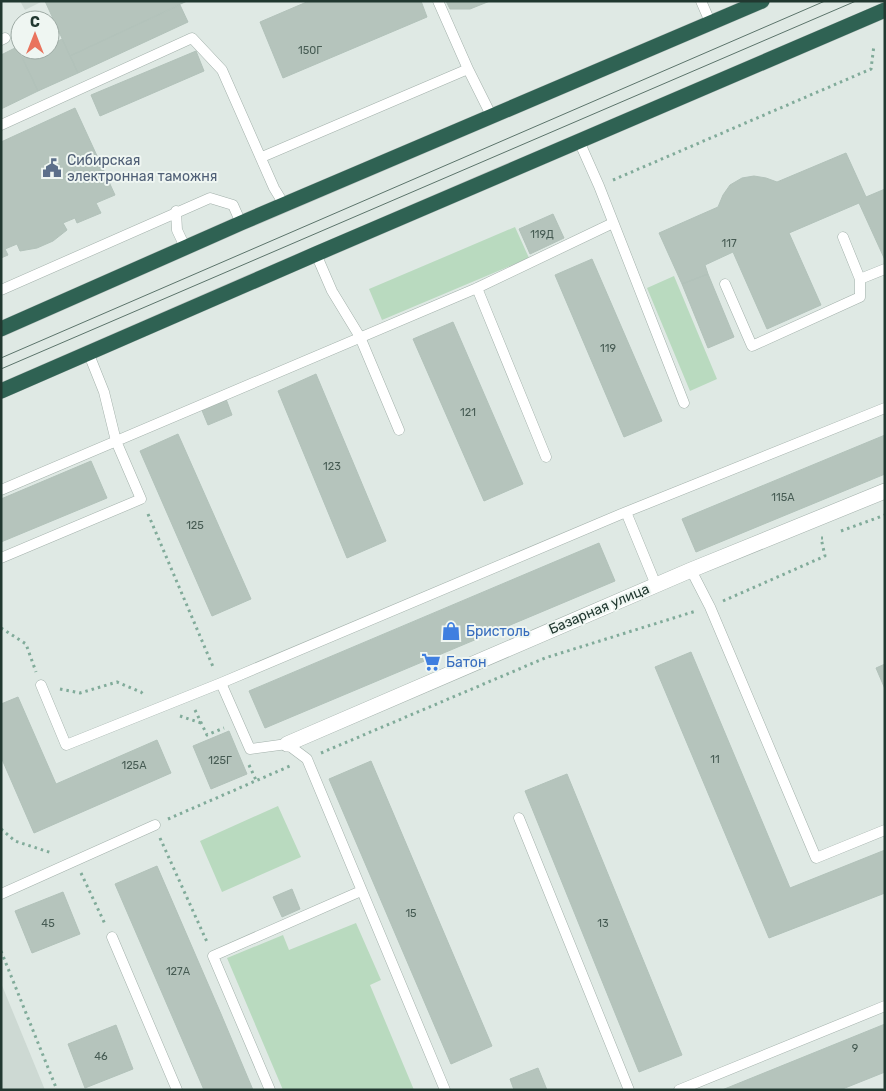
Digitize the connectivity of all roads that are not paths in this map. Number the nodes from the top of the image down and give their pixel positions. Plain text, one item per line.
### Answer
1 (438, 1) edge
2 (701, 1) edge
3 (762, 1) edge
4 (885, 10) edge
5 (711, 24) junction
6 (468, 69) junction
7 (492, 117) junction
8 (1, 125) edge
9 (579, 141) junction
10 (262, 157) junction
11 (285, 206) junction
12 (176, 212) junction
13 (241, 223) junction
14 (613, 223) junction
15 (843, 237) dead end
16 (185, 247) junction
17 (316, 254) junction
18 (885, 270) edge
19 (860, 279) junction
20 (725, 284) dead end
21 (477, 288) junction
22 (1, 290) edge
23 (1, 328) edge
24 (360, 337) junction
25 (88, 352) junction
26 (1, 391) edge
27 (684, 403) dead end
28 (885, 408) edge
29 (398, 430) dead end
30 (116, 441) junction
31 (546, 458) dead end
32 (1, 490) edge
33 (885, 491) edge
34 (626, 512) junction
35 (1, 558) edge
36 (691, 570) junction
37 (656, 585) junction
38 (221, 684) junction
39 (40, 685) road end
40 (287, 744) junction
41 (520, 818) dead end
42 (154, 825) road end
43 (885, 830) edge
44 (361, 891) junction
45 (1, 894) edge
46 (112, 937) road end
47 (885, 1006) edge
48 (177, 1090) edge
49 (270, 1090) edge
50 (445, 1090) edge
51 (629, 1090) edge
52 (679, 1090) edge

1 - 6 lane
2 - 5 lane
3 - 5 highway
4 - 9 highway
5 - 7 highway
6 - 7 lane
6 - 10 lane
7 - 11 highway
8 - 10 lane
9 - 14 lane
9 - 17 highway
10 - 11 lane
11 - 13 highway
12 - 13 lane
12 - 16 lane
12 - 22 lane
13 - 16 highway
14 - 21 lane
14 - 27 lane
15 - 19 lane
16 - 23 highway
17 - 24 lane
17 - 25 highway
18 - 19 lane
19 - 20 lane
21 - 24 lane
21 - 31 lane
24 - 29 lane
24 - 30 lane
25 - 26 highway
25 - 30 lane
28 - 34 lane
30 - 32 lane
30 - 35 lane
33 - 36 street, Базарная улица
34 - 37 lane
34 - 38 lane
36 - 37 street, Базарная улица
36 - 43 lane
37 - 40 street, Базарная улица
38 - 39 lane
38 - 40 lane
40 - 44 lane
41 - 51 lane
42 - 45 lane
44 - 49 lane
44 - 50 lane
46 - 48 lane
47 - 52 lane

